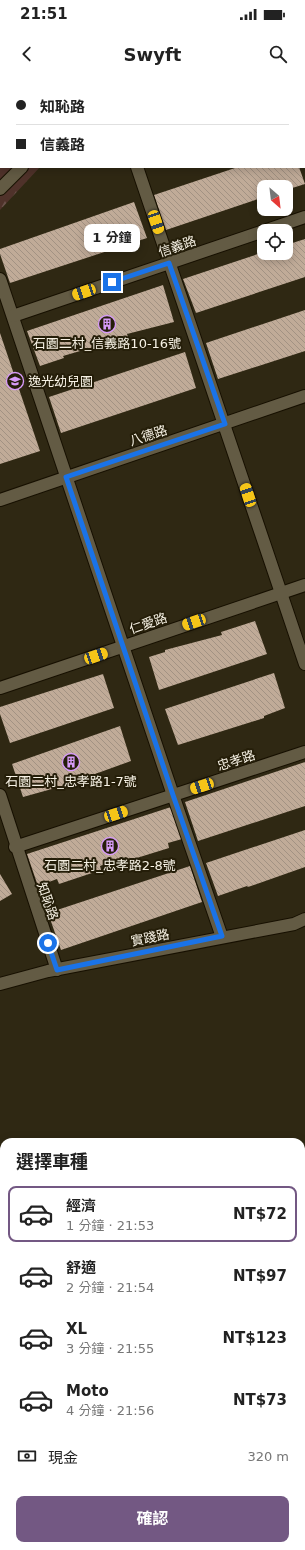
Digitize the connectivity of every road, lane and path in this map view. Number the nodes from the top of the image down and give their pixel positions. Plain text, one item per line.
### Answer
1 (21, 168) edge
2 (137, 168) edge
3 (0, 189) edge
4 (305, 217) edge
5 (169, 263) junction
6 (0, 279) edge
7 (13, 316) junction
8 (305, 396) edge
9 (225, 424) junction
10 (66, 477) junction
11 (0, 500) edge
12 (305, 585) edge
13 (280, 593) junction
14 (123, 646) junction
15 (305, 664) edge
16 (0, 688) edge
17 (305, 752) edge
18 (0, 795) edge
19 (173, 795) junction
20 (15, 847) junction
21 (305, 919) edge
22 (222, 936) junction
23 (57, 970) junction
24 (0, 984) edge

1 - 3 lane
2 - 5 lane
4 - 5 lane, 信義路
5 - 7 lane, 信義路
5 - 9 lane
6 - 7 lane
7 - 10 lane
8 - 9 lane, 八德路
9 - 10 lane, 八德路
9 - 13 lane
10 - 11 lane, 八德路
10 - 14 lane
12 - 13 lane, 仁愛路
13 - 14 lane, 仁愛路
13 - 15 lane
14 - 16 lane, 仁愛路
14 - 19 lane
17 - 19 lane, 忠孝路
18 - 20 lane, 知恥路
19 - 20 lane, 忠孝路
19 - 22 lane
20 - 23 lane, 知恥路
21 - 22 lane, 實踐路
22 - 23 lane, 實踐路
23 - 24 lane, 實踐路

